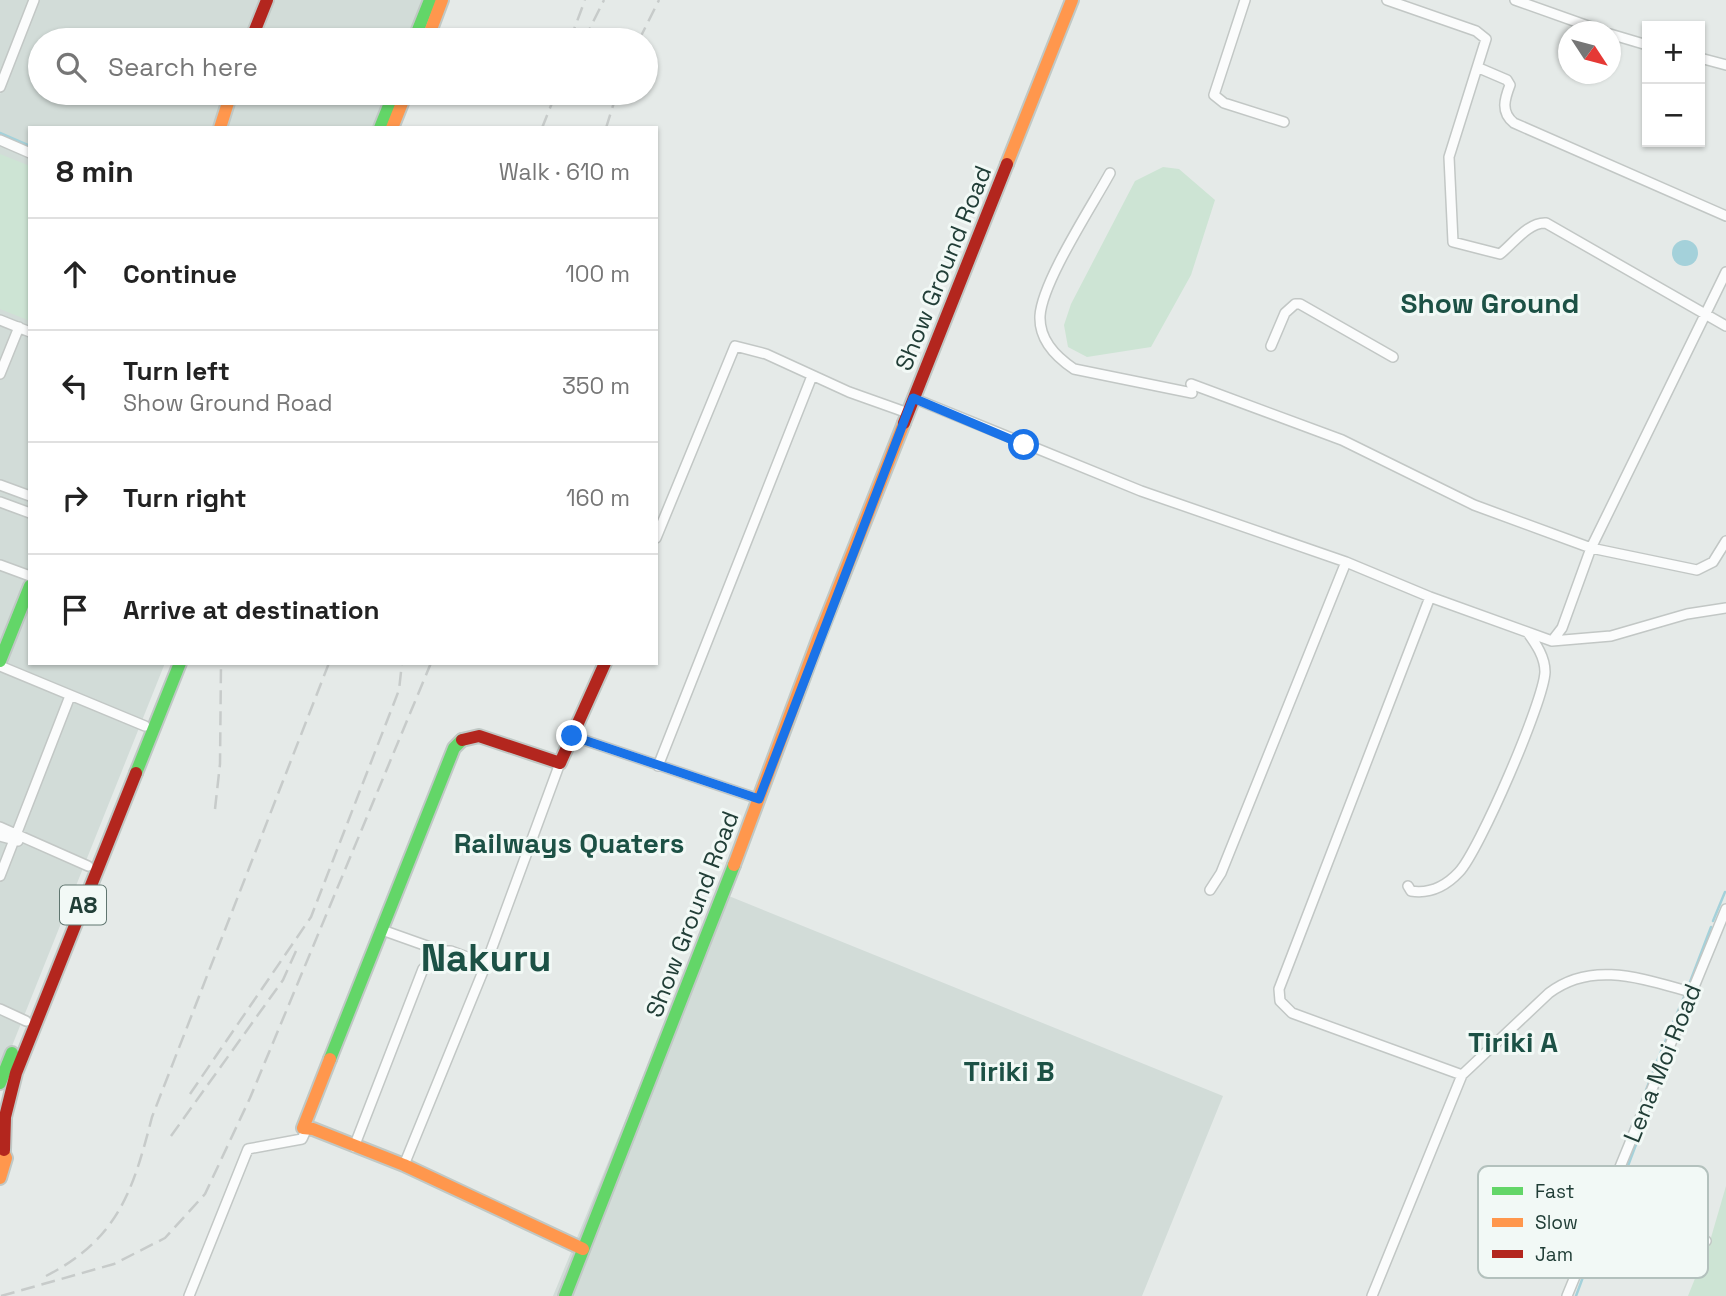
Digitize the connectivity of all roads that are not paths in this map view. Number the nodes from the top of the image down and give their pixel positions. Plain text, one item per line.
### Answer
1 (34, 0) edge
2 (267, 0) edge
3 (429, 0) edge
4 (442, 0) edge
5 (1072, 0) edge
6 (1245, 0) edge
7 (1387, 0) edge
8 (1516, 0) edge
9 (1574, 21) edge
10 (256, 28) edge
11 (418, 28) edge
12 (432, 28) edge
13 (1621, 37) edge
14 (1642, 43) edge
15 (1705, 59) edge
16 (1726, 65) edge
17 (1479, 68) junction
18 (0, 87) edge
19 (227, 105) edge
20 (389, 105) edge
21 (401, 105) edge
22 (1284, 122) dead end
23 (221, 126) edge
24 (381, 126) edge
25 (393, 126) edge
26 (0, 140) edge
27 (28, 151) edge
28 (1110, 173) dead end
29 (1726, 216) edge
30 (1726, 272) edge
31 (1706, 315) junction
32 (0, 320) edge
33 (1726, 326) edge
34 (19, 327) junction
35 (28, 331) edge
36 (1271, 346) dead end
37 (1393, 356) dead end
38 (0, 374) edge
39 (812, 376) junction
40 (913, 398) junction
41 (908, 413) junction
42 (0, 485) edge
43 (28, 495) edge
44 (0, 502) edge
45 (28, 512) edge
46 (658, 533) edge
47 (1726, 541) edge
48 (1591, 548) junction
49 (1346, 562) junction
50 (0, 565) edge
51 (28, 575) edge
52 (28, 590) edge
53 (1430, 597) junction
54 (1726, 608) edge
55 (1527, 632) junction
56 (4, 641) edge
57 (1552, 641) junction
58 (1, 659) edge
59 (168, 665) edge
60 (179, 665) edge
61 (604, 665) edge
62 (70, 696) junction
63 (145, 726) junction
64 (572, 736) junction
65 (560, 763) junction
66 (658, 766) junction
67 (759, 799) junction
68 (0, 827) edge
69 (0, 836) edge
70 (18, 839) junction
71 (88, 866) junction
72 (0, 876) edge
73 (1408, 886) dead end
74 (1210, 890) dead end
75 (1726, 909) edge
76 (382, 930) junction
77 (441, 951) junction
78 (486, 964) junction
79 (1691, 992) junction
80 (0, 1009) edge
81 (26, 1021) junction
82 (1462, 1075) junction
83 (0, 1083) edge
84 (307, 1128) junction
85 (2, 1147) edge
86 (354, 1147) junction
87 (404, 1165) junction
88 (1620, 1166) edge
89 (0, 1178) edge
90 (583, 1249) junction
91 (1574, 1278) edge
92 (189, 1296) edge
93 (565, 1296) edge
94 (1372, 1296) edge
95 (1567, 1296) edge

1 - 18 street
2 - 10 main road
3 - 11 main road
4 - 12 main road
5 - 40 main road, Show Ground Road
6 - 22 street
7 - 17 street
8 - 9 street
13 - 14 street
15 - 16 street
17 - 29 street
17 - 31 street
19 - 23 main road
20 - 24 main road
21 - 25 main road
26 - 27 street
28 - 48 street
30 - 31 street
31 - 33 street
31 - 48 street
32 - 34 street
34 - 35 street
34 - 38 street
36 - 37 street
39 - 41 street
39 - 46 street
39 - 66 street
40 - 41 main road, Show Ground Road
40 - 49 street
41 - 67 main road, Show Ground Road
42 - 43 street
44 - 45 street
47 - 48 street
48 - 57 street
49 - 53 street
49 - 74 street
50 - 51 street
52 - 56 main road
53 - 55 street
53 - 82 street
54 - 57 street
55 - 57 street
55 - 73 street
56 - 58 main road
58 - 62 street
59 - 63 main road, A8
60 - 85 main road, A8
61 - 64 main road
62 - 63 street
62 - 70 street
63 - 71 main road, A8
64 - 65 main road
64 - 66 street
65 - 76 main road
65 - 78 street
66 - 67 street
67 - 90 main road, Show Ground Road
68 - 70 street
69 - 70 street
70 - 71 street
70 - 72 street
71 - 81 main road, A8
75 - 79 street, Lena Moi Road
76 - 77 street
76 - 84 main road
77 - 78 street
77 - 86 street
78 - 87 street
79 - 82 street
79 - 88 street, Lena Moi Road
80 - 81 street
81 - 83 main road, A8
82 - 94 street
84 - 86 main road
84 - 92 street
85 - 89 main road, A8
86 - 87 main road
87 - 90 main road
90 - 93 main road, Show Ground Road
91 - 95 street, Lena Moi Road

